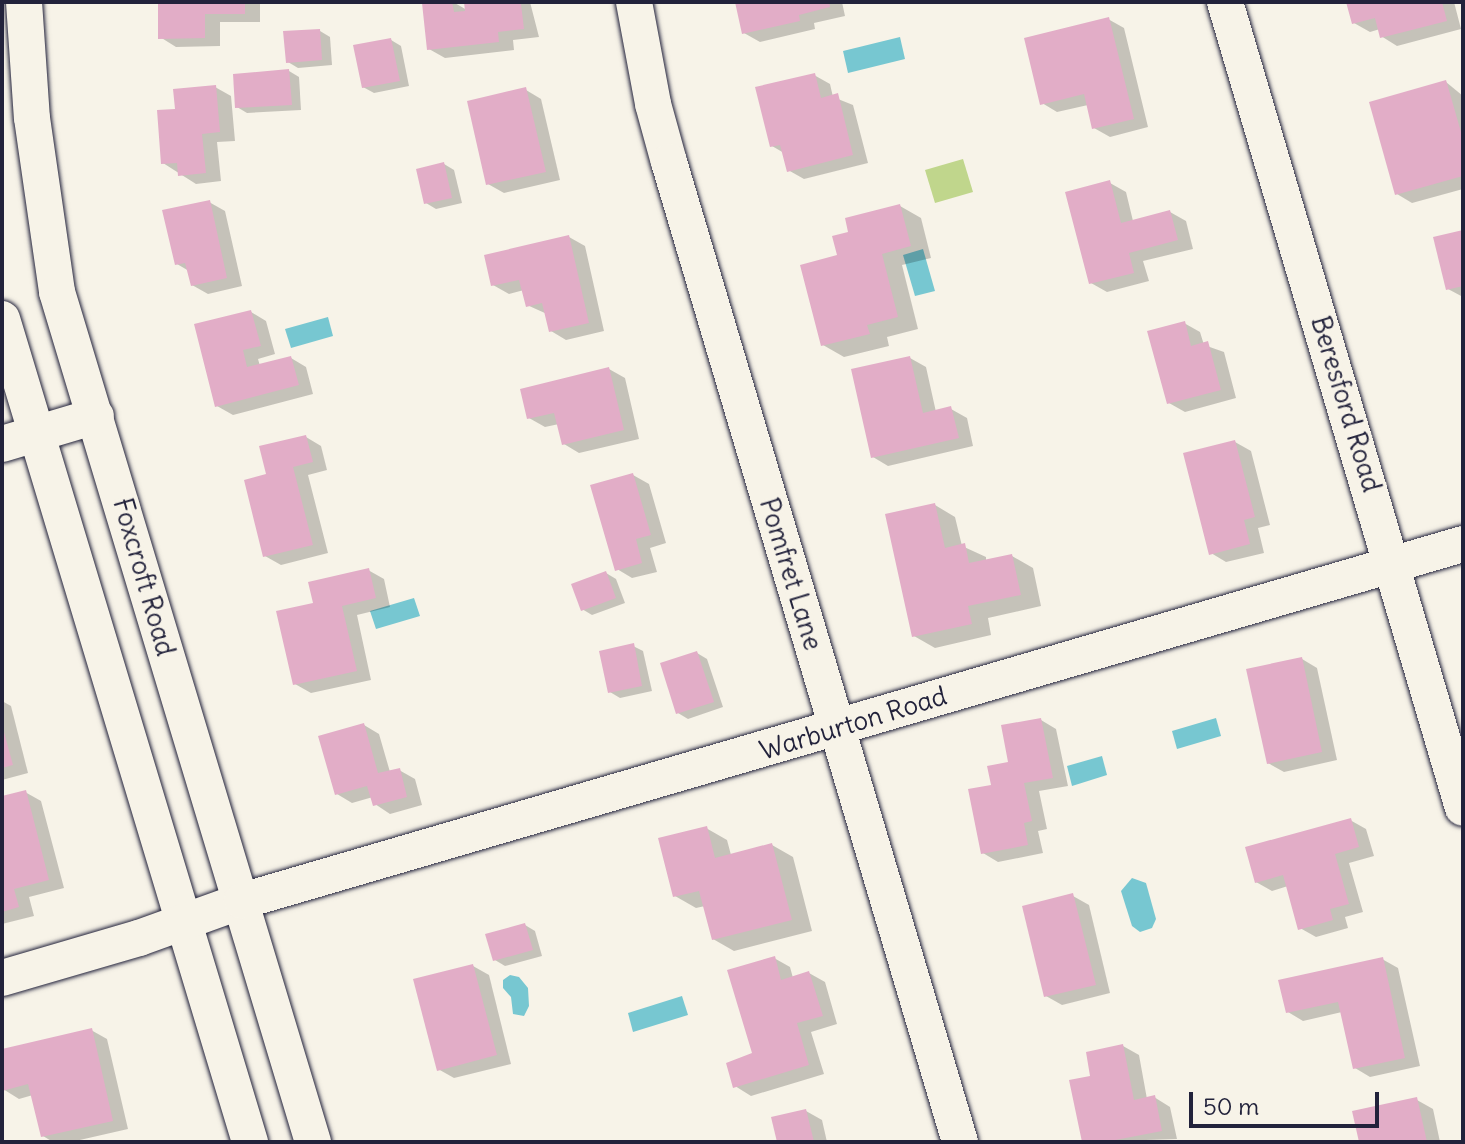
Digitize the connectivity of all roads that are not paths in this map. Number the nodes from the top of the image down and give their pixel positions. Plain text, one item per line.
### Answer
1 (24, 2) edge
2 (634, 2) edge
3 (1225, 2) edge
4 (2, 319) edge
5 (96, 416) junction
6 (38, 433) junction
7 (2, 444) edge
8 (1463, 544) edge
9 (1394, 565) junction
10 (837, 729) junction
11 (1463, 808) edge
12 (242, 901) junction
13 (186, 921) junction
14 (2, 978) edge
15 (250, 1142) edge
16 (313, 1142) edge
17 (960, 1142) edge

1 - 5 street, Foxcroft Road
2 - 10 street, Pomfret Lane
3 - 9 street, Beresford Road
4 - 6 street
5 - 6 street
5 - 12 street, Foxcroft Road
6 - 7 street
6 - 13 street
8 - 9 street, Warburton Road
9 - 10 street, Warburton Road
9 - 11 street, Beresford Road
10 - 12 street, Warburton Road
10 - 17 street, Pomfret Lane
12 - 13 street, Warburton Road
12 - 16 street, Foxcroft Road
13 - 14 street
13 - 15 street

